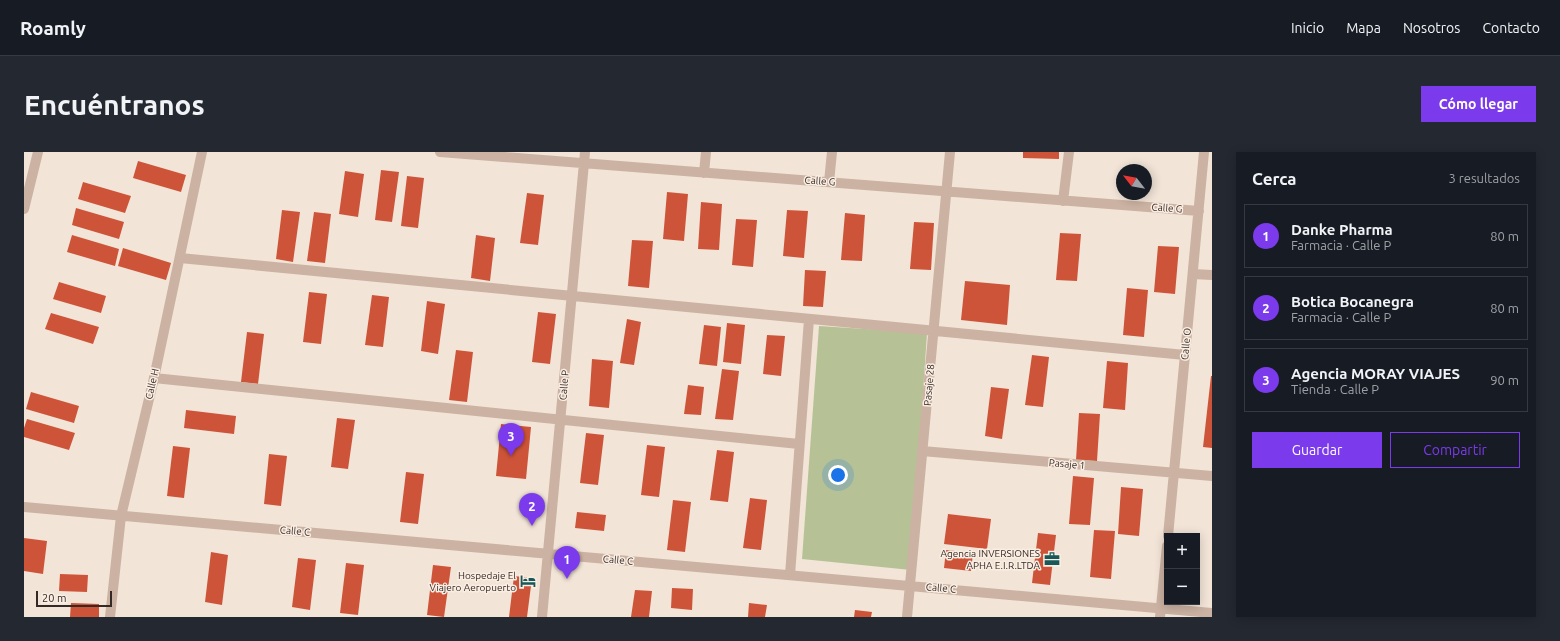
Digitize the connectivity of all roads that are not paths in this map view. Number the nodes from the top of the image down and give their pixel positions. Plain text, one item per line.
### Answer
1 (38, 152) edge
2 (202, 152) edge
3 (440, 152) edge
4 (444, 152) edge
5 (585, 152) edge
6 (706, 152) edge
7 (832, 152) edge
8 (950, 152) edge
9 (1069, 152) edge
10 (1204, 152) edge
11 (584, 163) junction
12 (704, 173) junction
13 (829, 182) junction
14 (946, 191) junction
15 (1063, 201) junction
16 (24, 209) edge
17 (1199, 211) junction
18 (180, 258) junction
19 (1193, 274) junction
20 (1212, 275) edge
21 (572, 296) junction
22 (809, 319) junction
23 (934, 331) junction
24 (1185, 356) junction
25 (154, 378) junction
26 (561, 419) junction
27 (799, 444) junction
28 (922, 451) junction
29 (1174, 474) junction
30 (1212, 476) edge
31 (24, 507) edge
32 (121, 516) junction
33 (1168, 533) edge
34 (548, 554) junction
35 (1165, 569) edge
36 (790, 575) junction
37 (910, 586) junction
38 (1161, 612) edge
39 (1212, 612) edge
40 (110, 617) edge
41 (542, 617) edge
42 (907, 617) edge

1 - 16 street
2 - 18 street, Calle H
3 - 4 street, Calle G
4 - 11 street, Calle G
5 - 11 street, Calle P
6 - 12 street
7 - 13 street
8 - 14 street, Pasaje 28
9 - 15 street
10 - 17 street, Calle O
11 - 12 street, Calle G
11 - 21 street, Calle P
12 - 13 street, Calle G
13 - 14 street, Calle G
14 - 15 street, Calle G
14 - 23 street, Pasaje 28
15 - 17 street, Calle G
17 - 19 street, Calle O
18 - 21 street
18 - 25 street, Calle H
19 - 20 street
19 - 24 street, Calle O
21 - 22 street
21 - 26 street, Calle P
22 - 23 street
22 - 27 street
23 - 24 street
23 - 28 street, Pasaje 28
24 - 29 street, Calle O
25 - 26 street
25 - 32 street, Calle H
26 - 27 street
26 - 34 street, Calle P
27 - 36 street
28 - 29 street, Pasaje 1
28 - 37 street, Pasaje 28
29 - 30 street, Pasaje 1
29 - 33 street, Calle O
31 - 32 street, Calle C
32 - 34 street, Calle C
32 - 40 street, Calle H
34 - 36 street, Calle C
34 - 41 street, Calle P
35 - 38 street
36 - 37 street, Calle C
37 - 38 street, Calle C
37 - 42 street, Pasaje 28
38 - 39 street, Calle C

